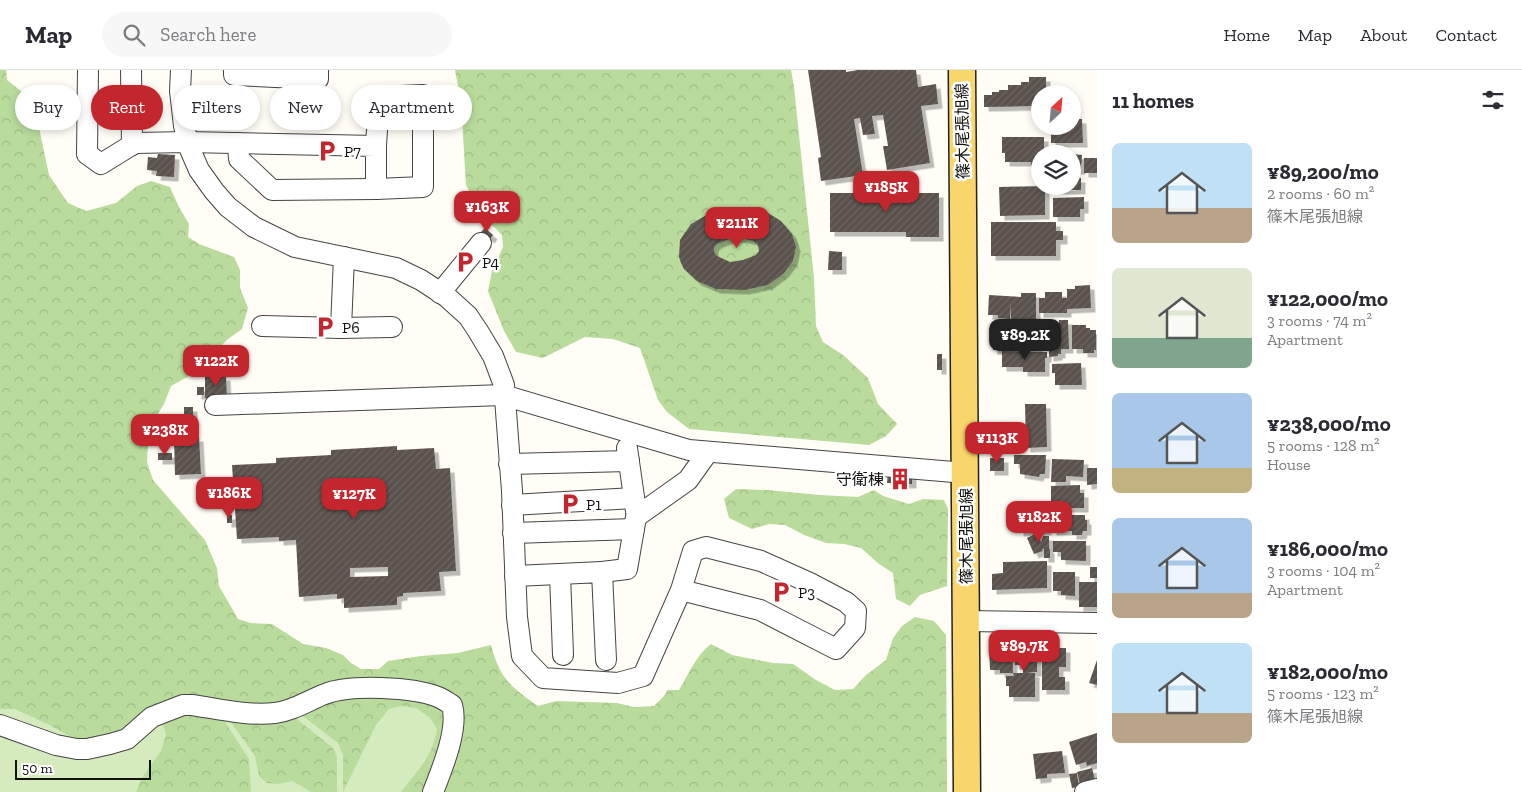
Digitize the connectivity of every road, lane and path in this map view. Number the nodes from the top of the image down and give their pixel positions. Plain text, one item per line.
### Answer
1 (88, 70) edge
2 (131, 70) edge
3 (181, 70) edge
4 (234, 70) edge
5 (318, 70) edge
6 (962, 70) edge
7 (276, 73) edge
8 (188, 142) junction
9 (238, 143) junction
10 (132, 145) junction
11 (376, 146) junction
12 (376, 189) junction
13 (481, 243) dead end
14 (344, 257) junction
15 (440, 293) junction
16 (262, 326) dead end
17 (341, 328) junction
18 (392, 328) dead end
19 (503, 395) junction
20 (214, 405) dead end
21 (625, 431) junction
22 (708, 452) junction
23 (629, 461) junction
24 (509, 464) junction
25 (966, 472) junction
26 (512, 504) junction
27 (635, 515) junction
28 (514, 533) junction
29 (602, 572) junction
30 (560, 574) junction
31 (515, 576) junction
32 (681, 590) junction
33 (966, 621) junction
34 (1097, 623) edge
35 (562, 655) dead end
36 (606, 660) dead end
37 (0, 725) edge
38 (1097, 789) edge
39 (433, 792) edge
40 (967, 792) edge
41 (1085, 792) edge

1 - 10 street
2 - 10 street
3 - 8 street
4 - 7 street
5 - 7 street
6 - 25 main road, 篠木尾張旭線
8 - 9 street
8 - 10 street
8 - 14 street
9 - 11 street
9 - 12 street
11 - 12 street
11 - 12 street
13 - 15 street
14 - 15 street
14 - 17 street
15 - 19 street
16 - 17 street
17 - 18 street
19 - 20 street
19 - 21 street
19 - 24 street
21 - 22 street
21 - 23 street
22 - 25 street
22 - 27 street
23 - 24 street
23 - 27 street
24 - 26 street
25 - 33 main road, 篠木尾張旭線
26 - 27 street
26 - 28 street
27 - 28 street
27 - 29 street
28 - 31 street
29 - 30 street
29 - 36 street
30 - 31 street
30 - 35 street
31 - 32 street
32 - 32 street
33 - 34 street
33 - 40 main road, 篠木尾張旭線
37 - 39 street
38 - 41 street

